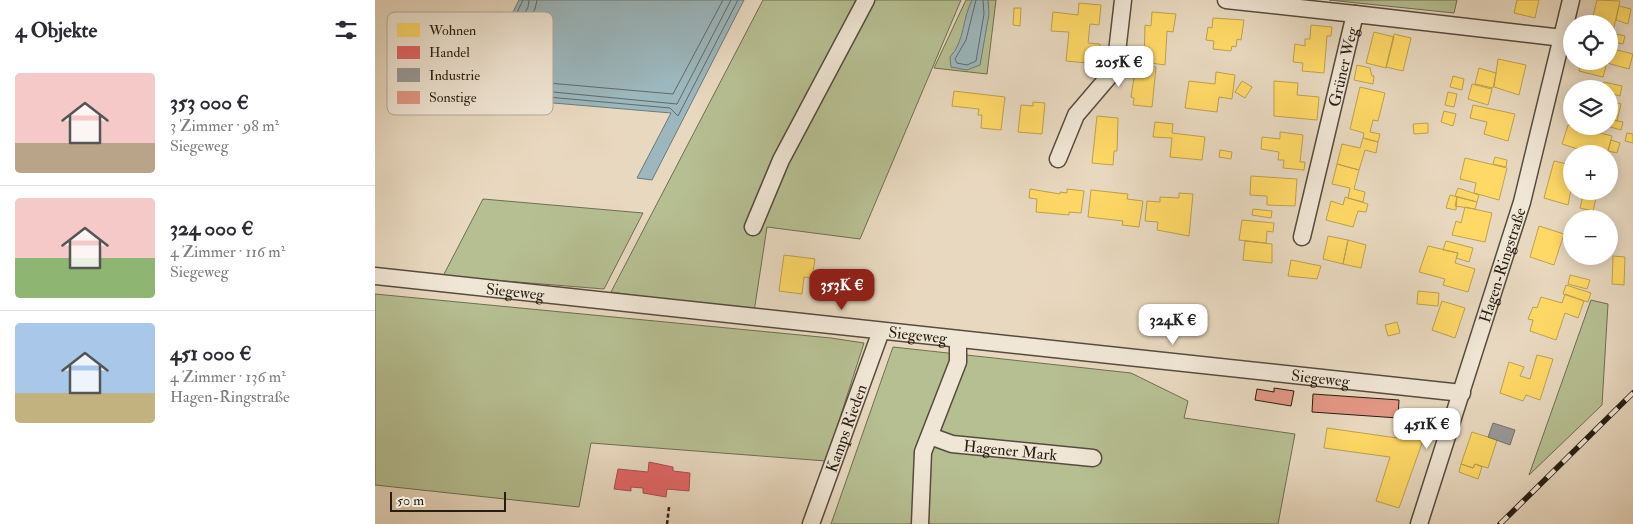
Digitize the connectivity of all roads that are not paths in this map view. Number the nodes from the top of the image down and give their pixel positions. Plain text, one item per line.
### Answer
1 (866, 0) edge
2 (1123, 0) edge
3 (1226, 0) edge
4 (1571, 0) edge
5 (1355, 14) junction
6 (1568, 15) edge
7 (1563, 38) joint
8 (1058, 159) dead end
9 (753, 227) dead end
10 (1302, 237) dead end
11 (375, 276) edge
12 (881, 331) junction
13 (958, 339) junction
14 (1462, 393) junction
15 (930, 436) junction
16 (1093, 458) dead end
17 (811, 524) edge
18 (920, 524) edge
19 (1419, 524) edge

1 - 9 street
2 - 8 street
3 - 5 street
4 - 6 street, Hagen-Ringstraße
5 - 7 street, Grüner Weg
5 - 10 street, Grüner Weg
7 - 14 street, Hagen-Ringstraße
11 - 12 street, Siegeweg
12 - 13 street, Siegeweg
12 - 17 street, Kamps Rieden
13 - 14 street, Siegeweg
13 - 15 street
14 - 19 street, Hagen-Ringstraße
15 - 16 street, Hagener Mark
15 - 18 street

